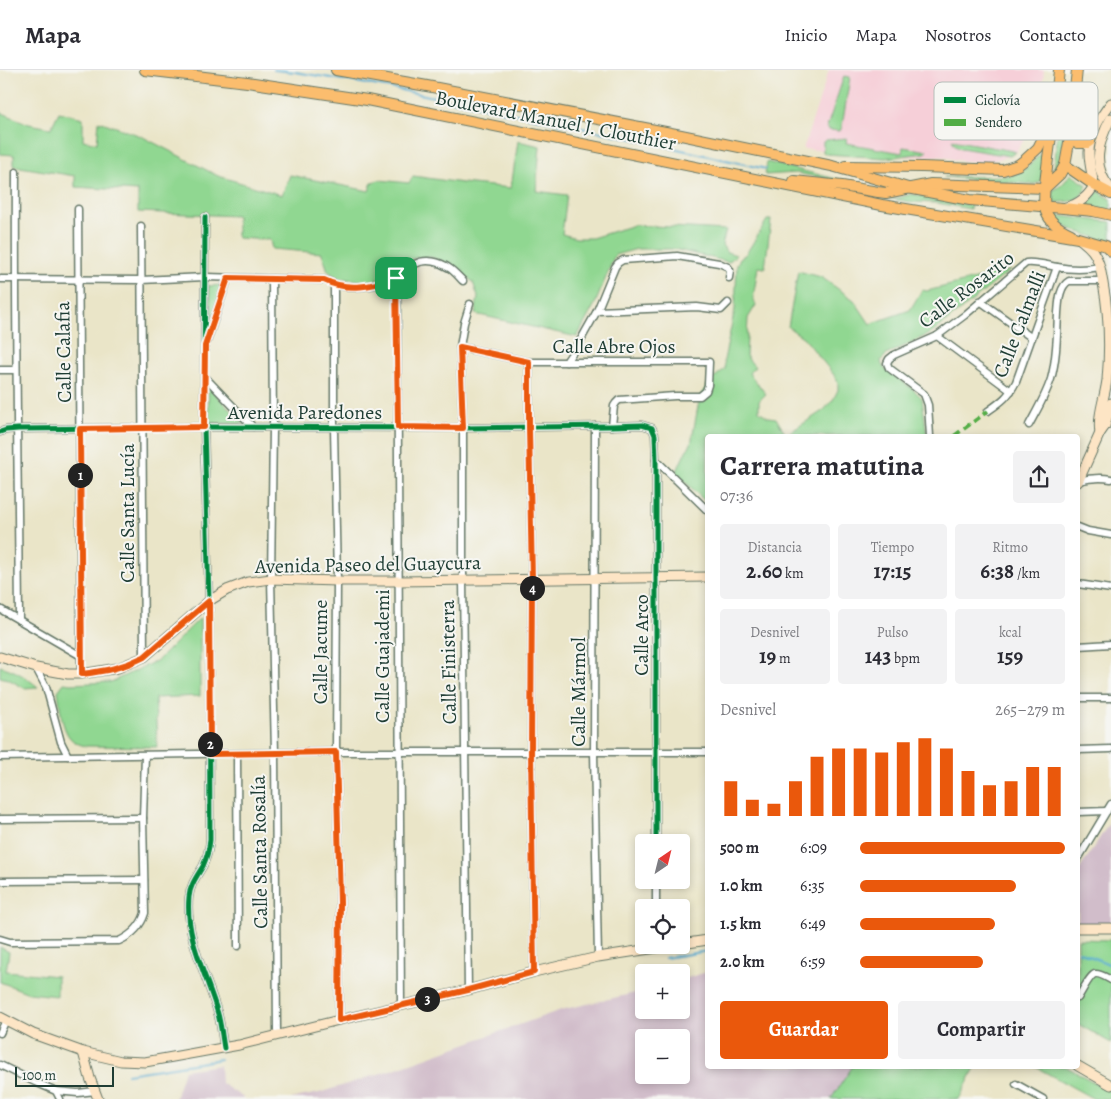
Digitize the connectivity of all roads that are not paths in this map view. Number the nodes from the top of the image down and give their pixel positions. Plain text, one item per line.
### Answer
1 (145, 70) edge
2 (336, 70) edge
3 (354, 71) edge
4 (376, 74) edge
5 (1111, 103) edge
6 (1111, 118) edge
7 (1098, 121) edge
8 (1043, 140) edge
9 (1051, 140) edge
10 (1069, 140) edge
11 (1074, 140) edge
12 (1090, 141) joint
13 (1065, 165) junction
14 (832, 166) junction
15 (16, 172) dead end
16 (781, 183) junction
17 (1094, 185) junction
18 (908, 188) junction
19 (1044, 188) junction
20 (1111, 189) edge
21 (1111, 194) edge
22 (1044, 206) junction
23 (1064, 208) junction
24 (78, 209) dead end
25 (1111, 215) edge
26 (204, 217) dead end
27 (141, 226) dead end
28 (1078, 238) junction
29 (1109, 248) edge
30 (1057, 267) junction
31 (1100, 267) junction
32 (205, 278) junction
33 (228, 278) junction
34 (396, 278) junction
35 (729, 278) dead end
36 (0, 279) edge
37 (78, 279) junction
38 (272, 279) junction
39 (15, 280) junction
40 (141, 280) junction
41 (463, 281) dead end
42 (1102, 281) junction
43 (334, 285) junction
44 (980, 301) junction
45 (728, 303) dead end
46 (470, 304) dead end
47 (598, 311) junction
48 (936, 336) junction
49 (1032, 338) junction
50 (205, 346) junction
51 (460, 347) junction
52 (529, 362) junction
53 (566, 362) junction
54 (0, 370) edge
55 (16, 370) junction
56 (205, 377) junction
57 (1011, 391) junction
58 (1111, 403) edge
59 (988, 411) dead end
60 (1029, 425) dead end
61 (595, 426) junction
62 (612, 426) junction
63 (204, 427) junction
64 (398, 427) junction
65 (529, 427) junction
66 (143, 428) junction
67 (252, 428) junction
68 (273, 428) junction
69 (334, 428) junction
70 (463, 428) junction
71 (652, 428) joint
72 (1104, 428) edge
73 (18, 429) junction
74 (80, 429) junction
75 (0, 432) edge
76 (930, 434) edge
77 (656, 460) junction
78 (1080, 477) edge
79 (1111, 479) edge
80 (1080, 481) edge
81 (705, 508) edge
82 (1080, 528) edge
83 (1111, 535) edge
84 (705, 577) edge
85 (595, 578) junction
86 (656, 578) junction
87 (271, 579) junction
88 (532, 579) junction
89 (463, 580) junction
90 (337, 581) junction
91 (398, 581) junction
92 (1080, 584) edge
93 (1111, 589) edge
94 (209, 601) junction
95 (0, 609) edge
96 (19, 620) junction
97 (1111, 644) edge
98 (1080, 646) edge
99 (81, 656) junction
100 (0, 657) edge
101 (144, 657) junction
102 (36, 668) junction
103 (82, 674) junction
104 (1080, 698) edge
105 (1111, 698) edge
106 (1111, 749) edge
107 (1080, 750) edge
108 (336, 752) junction
109 (400, 752) junction
110 (465, 752) junction
111 (531, 752) junction
112 (594, 752) junction
113 (657, 752) junction
114 (705, 752) edge
115 (210, 754) junction
116 (237, 754) junction
117 (274, 754) junction
118 (145, 755) junction
119 (68, 756) junction
120 (0, 757) edge
121 (1111, 804) edge
122 (1107, 811) junction
123 (1080, 812) edge
124 (143, 818) junction
125 (0, 820) edge
126 (656, 834) edge
127 (1080, 856) edge
128 (0, 880) edge
129 (144, 880) junction
130 (1080, 928) edge
131 (1111, 928) edge
132 (0, 939) edge
133 (705, 940) edge
134 (690, 943) edge
135 (238, 946) dead end
136 (635, 950) edge
137 (598, 957) junction
138 (534, 972) junction
139 (1111, 980) edge
140 (468, 990) junction
141 (1080, 995) edge
142 (401, 1005) junction
143 (3, 1018) edge
144 (339, 1020) junction
145 (0, 1033) edge
146 (277, 1034) junction
147 (224, 1048) junction
148 (83, 1052) junction
149 (0, 1065) edge
150 (1080, 1067) edge
151 (1016, 1084) dead end
152 (1111, 1084) edge
153 (56, 1091) junction
154 (96, 1095) edge
155 (60, 1099) edge
156 (1042, 1099) edge

1 - 16 main road, Boulevard Manuel J. Clouthier
2 - 3 main road, Boulevard Manuel J. Clouthier
3 - 4 main road, Boulevard Manuel J. Clouthier
4 - 14 main road, Boulevard Manuel J. Clouthier
5 - 7 street
6 - 20 street
8 - 14 main road
9 - 19 main road
10 - 13 main road
11 - 12 main road
12 - 17 street
13 - 17 main road
13 - 19 main road
14 - 18 main road, Boulevard Manuel J. Clouthier
15 - 39 street
16 - 18 main road, Boulevard Manuel J. Clouthier
16 - 28 main road, Boulevard Manuel J. Clouthier
17 - 21 main road
17 - 23 street
18 - 19 main road, Boulevard Manuel J. Clouthier
18 - 22 main road, Boulevard Manuel J. Clouthier
19 - 22 main road
22 - 23 main road, Boulevard Manuel J. Clouthier
22 - 28 main road, Boulevard Manuel J. Clouthier
23 - 25 main road, Boulevard Manuel J. Clouthier
24 - 37 street, Calle Calafia
26 - 32 street
27 - 40 street, Calle Santa Lucía
28 - 29 main road, Boulevard Manuel J. Clouthier
28 - 31 street
30 - 31 street, Calle Rosarito
30 - 44 street, Calle Rosarito
30 - 49 street, Calle Calmalli
31 - 42 street
32 - 33 street
32 - 40 street
32 - 50 street
33 - 38 street
33 - 50 street
34 - 41 street
34 - 43 street
34 - 64 street, Calle Guajademi
35 - 47 street
36 - 39 street
37 - 39 street
37 - 40 street
37 - 74 street, Calle Calafia
38 - 43 street
38 - 68 street, Calle Santa Rosalía
39 - 55 street
40 - 66 street, Calle Santa Lucía
42 - 60 street
42 - 72 street
43 - 69 street, Calle Jacume
44 - 48 street, Calle Rosarito
44 - 49 street
45 - 47 street
46 - 51 street, Calle Finisterra
47 - 53 street
48 - 57 street
48 - 76 street, Calle Rosarito
49 - 57 street, Calle Calmalli
50 - 56 street
51 - 52 street, Calle Abre Ojos
51 - 70 street, Calle Finisterra
52 - 53 street, Calle Abre Ojos
52 - 65 street
53 - 62 street, Calle Abre Ojos
54 - 55 street
55 - 73 street
56 - 63 street
56 - 67 street
57 - 59 street, Calle Calmalli
58 - 72 street
61 - 62 street, Avenida Paredones
61 - 65 street, Avenida Paredones
61 - 85 street, Calle Mármol
62 - 71 street, Avenida Paredones
63 - 66 street, Avenida Paredones
63 - 67 street, Avenida Paredones
63 - 94 street
64 - 69 street, Avenida Paredones
64 - 70 street, Avenida Paredones
64 - 91 street, Calle Guajademi
65 - 70 street, Avenida Paredones
65 - 88 street
66 - 74 street, Avenida Paredones
66 - 101 street, Calle Santa Lucía
67 - 68 street, Avenida Paredones
68 - 69 street, Avenida Paredones
68 - 87 street, Calle Santa Rosalía
69 - 90 street, Calle Jacume
70 - 89 street, Calle Finisterra
71 - 77 street, Calle Arco
72 - 78 street
73 - 74 street, Avenida Paredones
73 - 75 street, Avenida Paredones
73 - 96 street
74 - 99 street, Calle Calafia
77 - 81 street
77 - 86 street, Calle Arco
79 - 80 street
82 - 83 street
84 - 86 street, Avenida Paseo del Guaycura
85 - 86 street, Avenida Paseo del Guaycura
85 - 88 street, Avenida Paseo del Guaycura
85 - 112 street, Calle Mármol
86 - 113 street, Calle Arco
87 - 90 street, Avenida Paseo del Guaycura
87 - 94 street, Avenida Paseo del Guaycura
87 - 117 street, Calle Santa Rosalía
88 - 89 street, Avenida Paseo del Guaycura
88 - 111 street
89 - 91 street, Avenida Paseo del Guaycura
89 - 110 street, Calle Finisterra
90 - 91 street, Avenida Paseo del Guaycura
90 - 108 street, Calle Jacume
91 - 109 street, Calle Guajademi
92 - 93 street
94 - 101 street, Avenida Paseo del Guaycura
94 - 115 street
95 - 96 street
96 - 99 street
97 - 98 street
99 - 103 street, Calle Calafia
100 - 102 street, Avenida Paseo del Guaycura
101 - 103 street, Avenida Paseo del Guaycura
102 - 103 street, Avenida Paseo del Guaycura
102 - 119 street
104 - 105 street
106 - 107 street
108 - 109 street
108 - 117 street
108 - 144 street, Calle Jacume
109 - 110 street
109 - 142 street, Calle Guajademi
110 - 111 street
110 - 140 street, Calle Finisterra
111 - 112 street
111 - 138 street
112 - 113 street
112 - 137 street, Calle Mármol
113 - 114 street
113 - 126 street, Calle Arco
115 - 116 street
115 - 118 street
115 - 147 street
116 - 117 street
116 - 135 street
117 - 146 street, Calle Santa Rosalía
118 - 119 street
118 - 124 street
119 - 120 street
121 - 122 street
122 - 123 street
122 - 127 street
124 - 125 street
124 - 129 street
128 - 129 street
129 - 132 street
130 - 131 street
133 - 134 street
136 - 137 street
137 - 138 street
138 - 140 street
139 - 141 street
140 - 142 street
142 - 144 street
143 - 145 street
143 - 148 street
144 - 146 street
146 - 147 street
147 - 148 street
148 - 154 street
149 - 153 street
150 - 152 street
151 - 156 street
153 - 154 street
153 - 155 street

